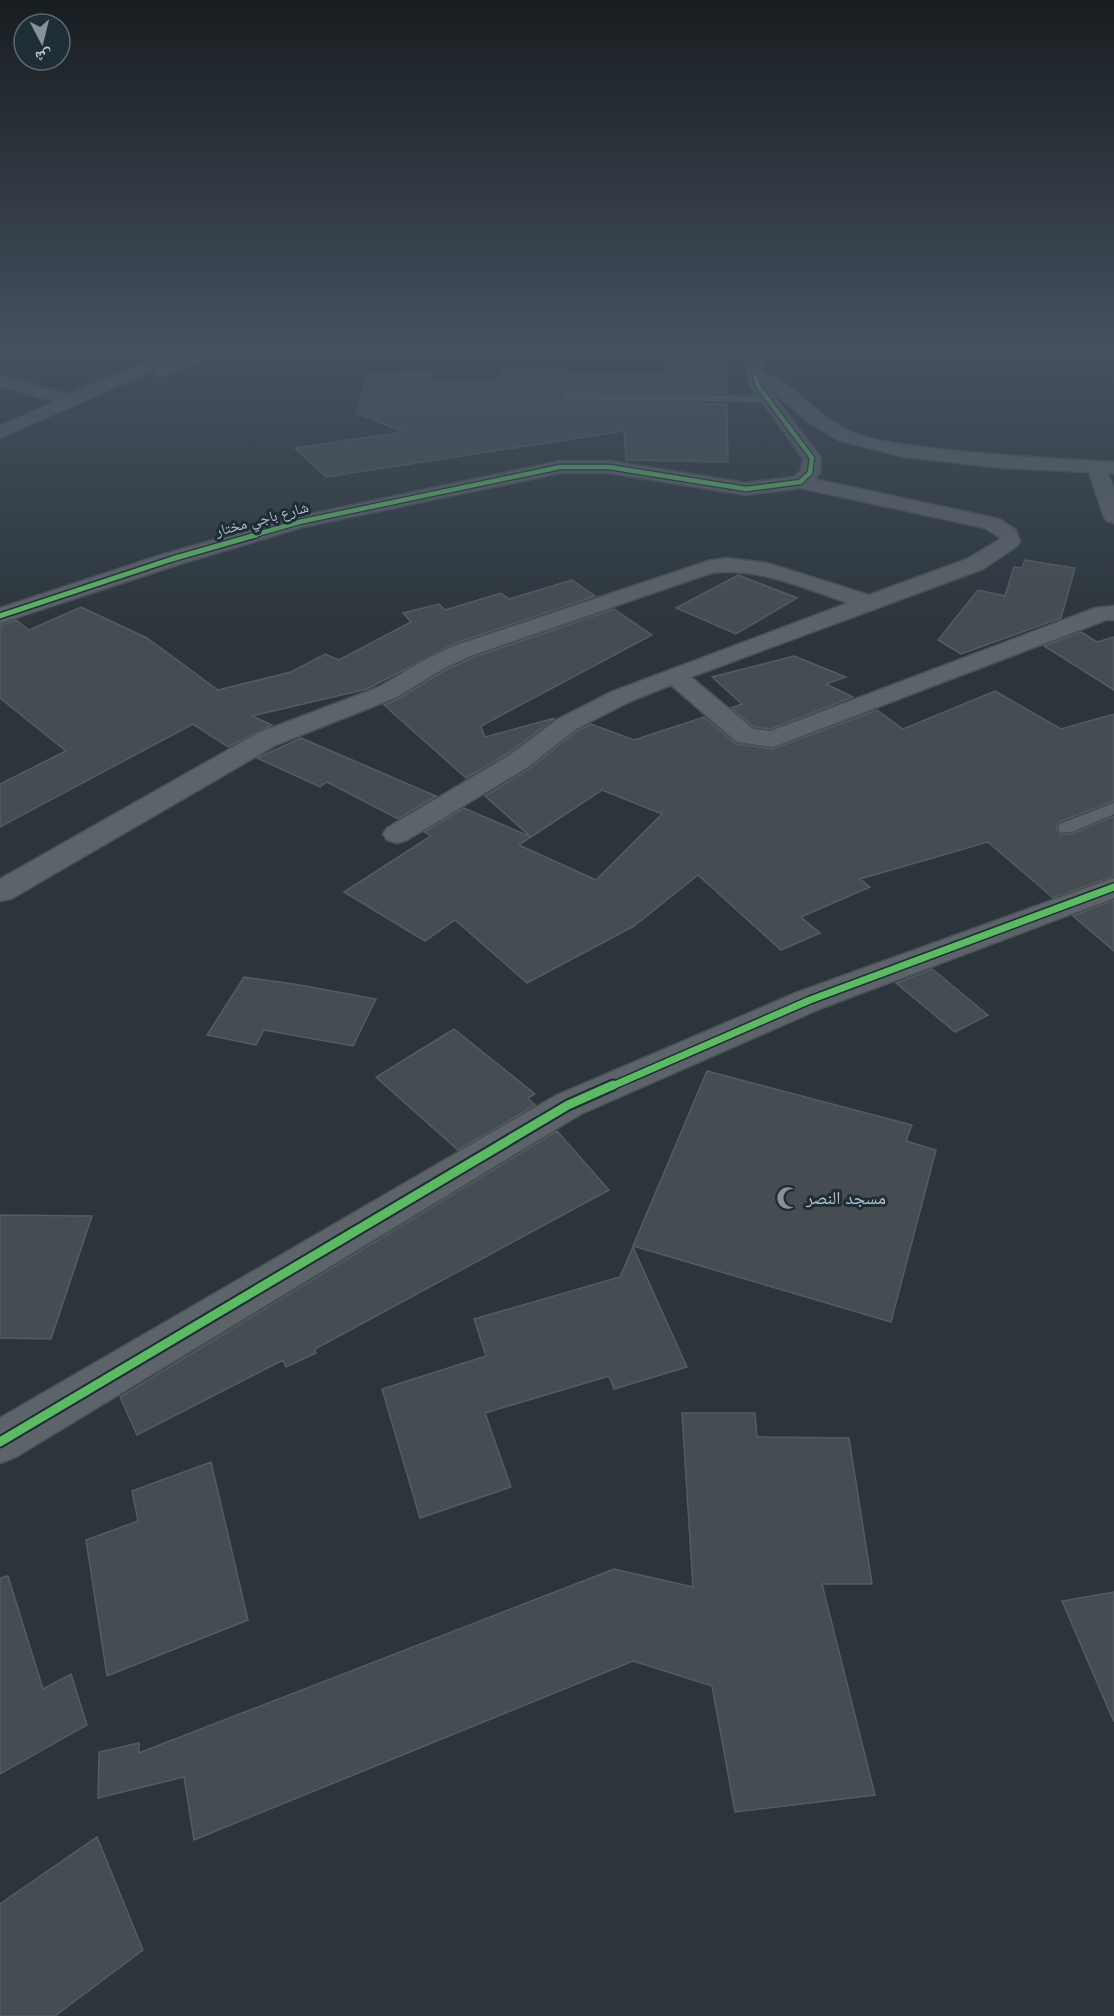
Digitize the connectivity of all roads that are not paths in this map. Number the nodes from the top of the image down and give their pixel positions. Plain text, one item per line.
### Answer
1 (802, 445) edge
2 (884, 445) edge
3 (1105, 468) edge
4 (800, 482) junction
5 (1114, 517) edge
6 (869, 603) junction
7 (1114, 613) edge
8 (0, 616) edge
9 (674, 675) junction
10 (1114, 808) edge
11 (1066, 828) dead end
12 (397, 834) dead end
13 (1114, 887) edge
14 (0, 892) edge
15 (0, 1442) edge

1 - 4 street
2 - 3 street
3 - 5 street
4 - 6 street
4 - 8 street, شارع باجي مختار
6 - 9 street
6 - 14 street
7 - 9 street
9 - 12 street
10 - 11 lane
13 - 15 street

